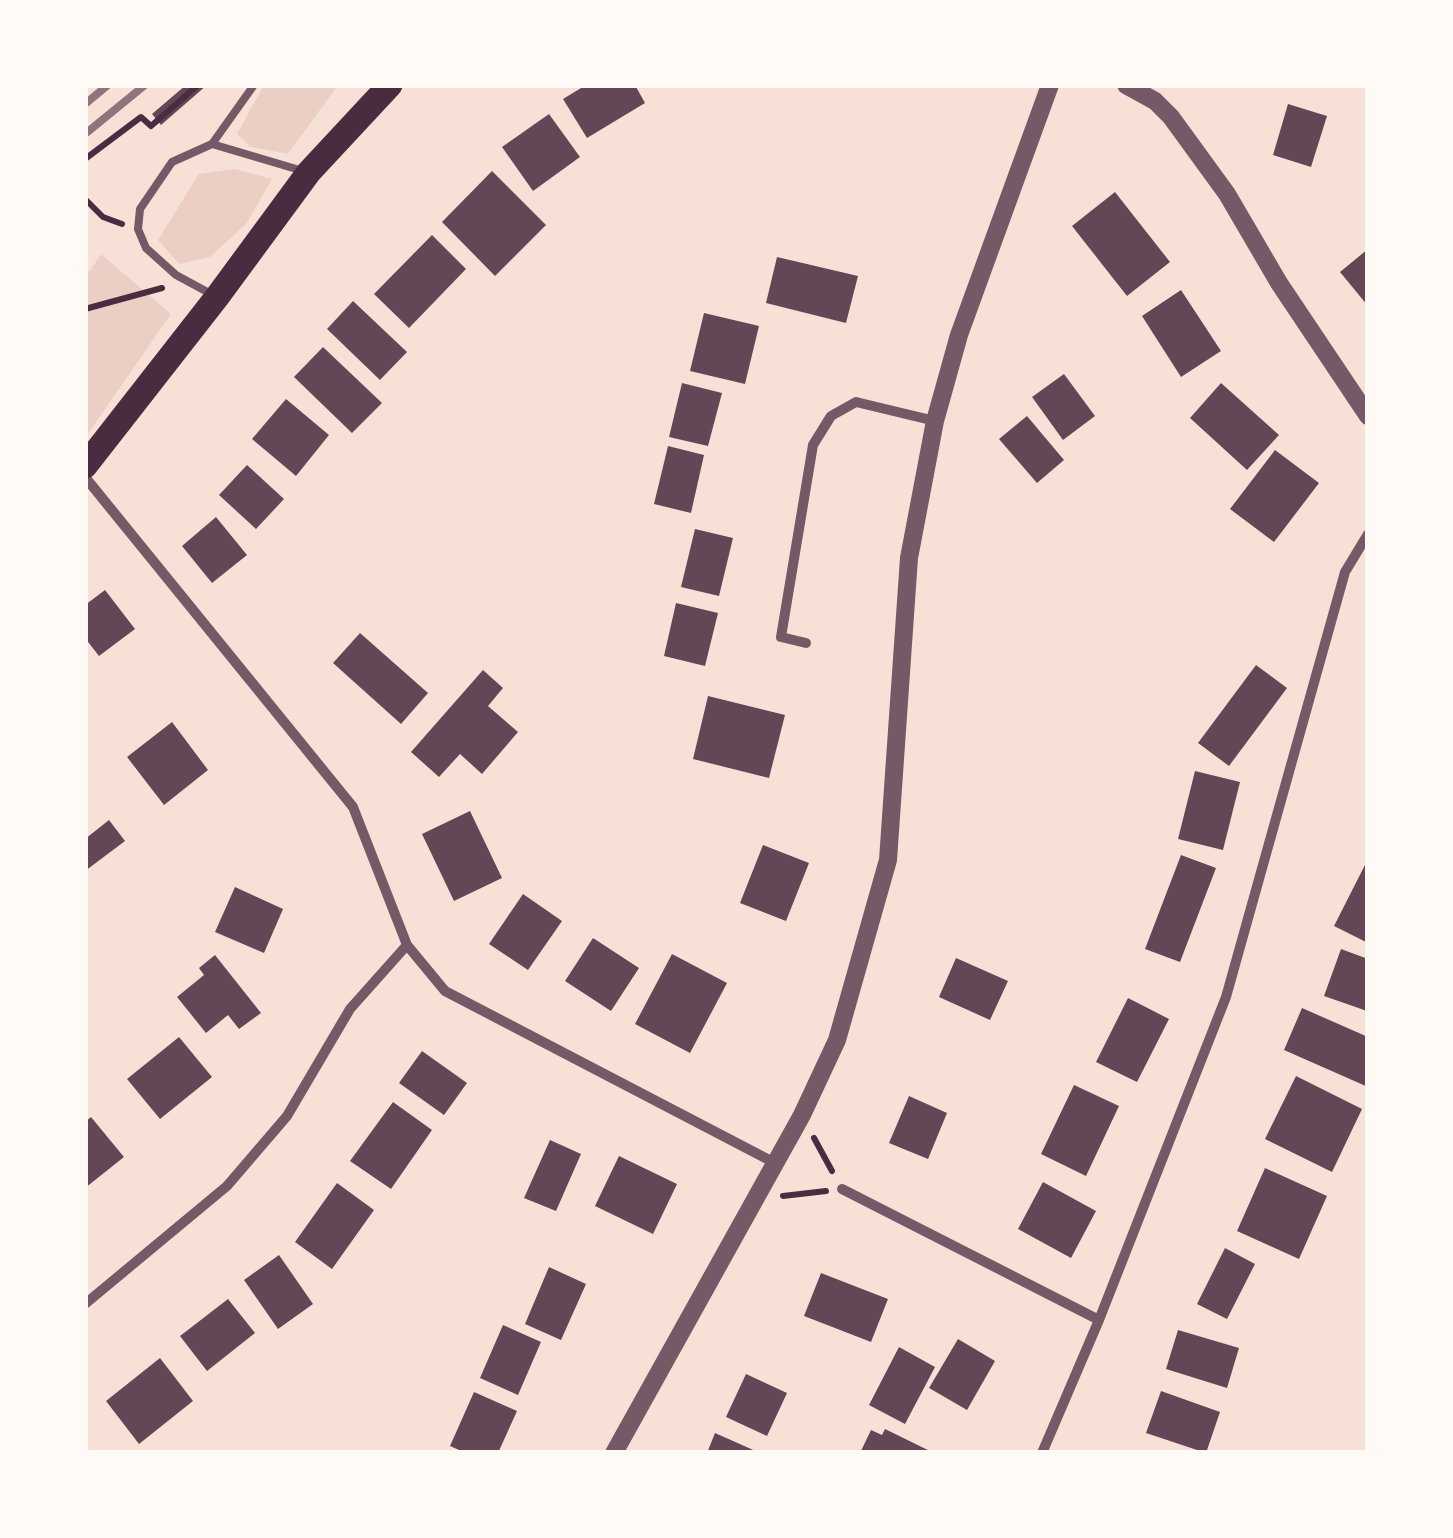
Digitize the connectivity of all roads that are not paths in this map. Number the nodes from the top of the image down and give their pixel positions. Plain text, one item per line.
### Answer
1 (254, 85) edge
2 (390, 85) edge
3 (1050, 85) edge
4 (1126, 85) edge
5 (212, 144) junction
6 (309, 172) junction
7 (218, 297) junction
8 (1368, 416) edge
9 (935, 421) junction
10 (85, 466) edge
11 (85, 476) edge
12 (1368, 534) edge
13 (806, 643) dead end
14 (407, 945) junction
15 (776, 1163) junction
16 (842, 1189) road end
17 (85, 1304) edge
18 (1099, 1320) junction
19 (614, 1453) edge
20 (1042, 1453) edge

1 - 5 lane
2 - 6 main road
3 - 9 street
4 - 8 street
5 - 6 lane
5 - 7 lane
6 - 7 main road
7 - 10 main road
9 - 13 street
9 - 15 street
11 - 14 street
12 - 18 street
14 - 15 street
14 - 17 street
15 - 19 street
16 - 18 street
18 - 20 street

